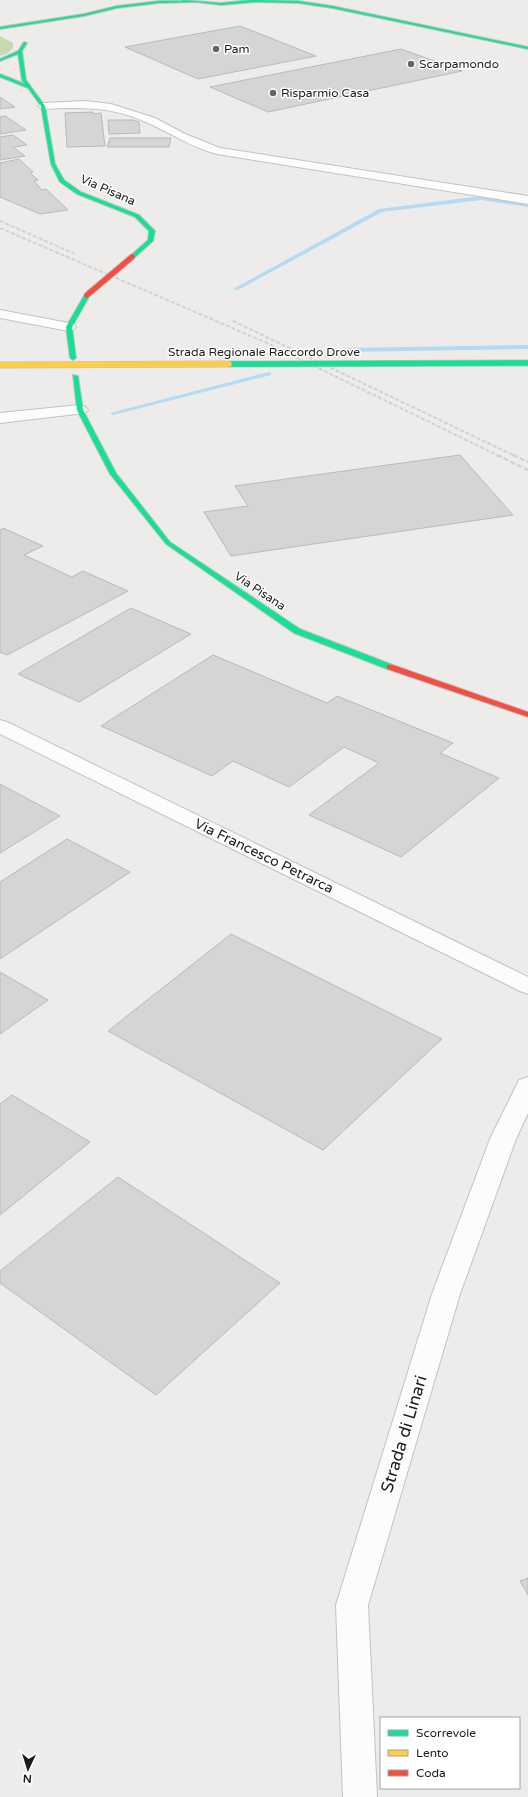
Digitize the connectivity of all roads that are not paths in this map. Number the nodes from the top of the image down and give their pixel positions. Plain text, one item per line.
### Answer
1 (138, 0) edge
2 (184, 0) edge
3 (260, 0) edge
4 (326, 0) edge
5 (194, 2) junction
6 (117, 7) junction
7 (354, 10) junction
8 (84, 15) junction
9 (0, 28) edge
10 (49, 29) dead end
11 (0, 31) edge
12 (35, 37) dead end
13 (25, 43) junction
14 (528, 48) edge
15 (20, 52) junction
16 (0, 60) edge
17 (0, 75) edge
18 (28, 87) junction
19 (43, 106) junction
20 (528, 200) edge
21 (0, 314) edge
22 (69, 327) junction
23 (73, 358) dead end
24 (528, 363) edge
25 (0, 365) edge
26 (75, 376) dead end
27 (80, 410) junction
28 (0, 418) edge
29 (528, 715) edge
30 (0, 726) edge
31 (528, 986) edge
32 (528, 1086) edge
33 (360, 1797) edge

1 - 6 street
2 - 5 street
3 - 5 street
3 - 7 street
4 - 7 street
5 - 6 street
6 - 8 street
7 - 14 street
8 - 9 street
8 - 10 street
11 - 13 street
12 - 13 street
13 - 15 street
15 - 16 street
15 - 18 street, Via Pisana
17 - 18 street, Via Pisana
18 - 19 street, Via Pisana
19 - 20 street
19 - 22 street, Via Pisana, bridge
21 - 22 street
22 - 23 street
24 - 25 street, Strada Regionale Raccordo Drove, bridge
26 - 27 street, Via Pisana
27 - 28 street
27 - 29 street, Via Pisana
30 - 31 street, Via Francesco Petrarca
32 - 33 street, Strada di Linari

